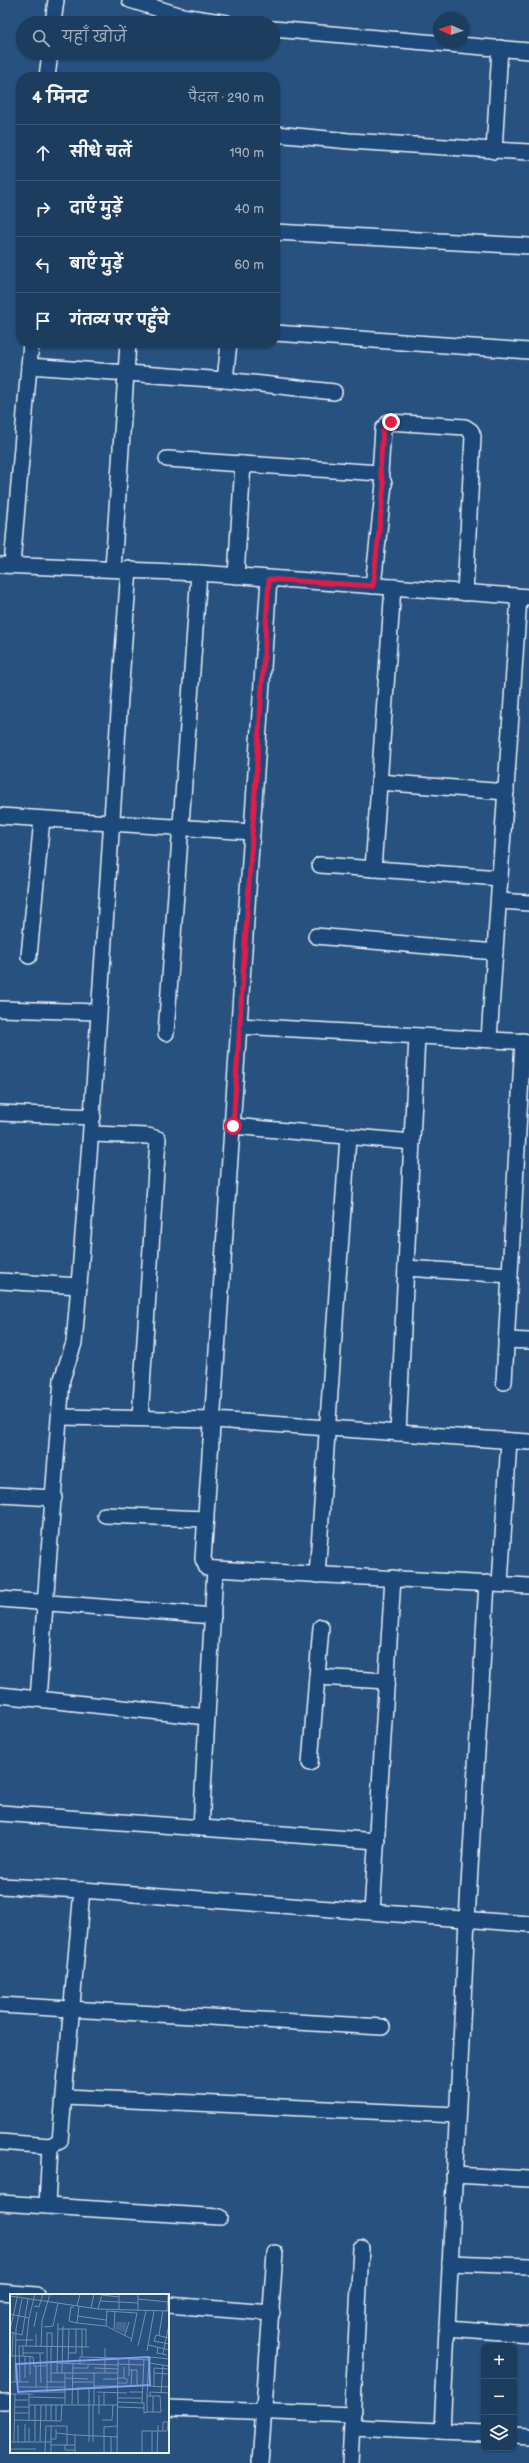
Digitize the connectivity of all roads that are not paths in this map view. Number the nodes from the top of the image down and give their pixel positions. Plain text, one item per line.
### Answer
1 (56, 0) edge
2 (130, 0) edge
3 (54, 16) edge
4 (182, 16) edge
5 (280, 30) edge
6 (500, 48) junction
7 (529, 51) edge
8 (49, 60) edge
9 (48, 72) edge
10 (280, 134) edge
11 (494, 151) junction
12 (529, 152) edge
13 (280, 232) edge
14 (529, 246) edge
15 (280, 333) edge
16 (31, 348) edge
17 (127, 348) edge
18 (228, 348) edge
19 (529, 351) edge
20 (30, 366) junction
21 (125, 372) junction
22 (225, 380) junction
23 (334, 392) dead end
24 (167, 459) dead end
25 (243, 464) junction
26 (380, 472) junction
27 (6, 565) edge
28 (113, 569) junction
29 (129, 569) junction
30 (199, 573) junction
31 (236, 576) junction
32 (269, 579) junction
33 (373, 586) junction
34 (393, 587) junction
35 (465, 593) junction
36 (524, 597) edge
37 (379, 782) junction
38 (506, 792) junction
39 (0, 816) edge
40 (42, 819) junction
41 (110, 824) junction
42 (179, 828) junction
43 (252, 832) junction
44 (320, 865) dead end
45 (373, 869) junction
46 (500, 878) junction
47 (499, 901) junction
48 (529, 903) edge
49 (316, 936) dead end
50 (495, 952) junction
51 (29, 956) dead end
52 (0, 1009) edge
53 (98, 1012) junction
54 (239, 1026) junction
55 (166, 1033) dead end
56 (417, 1036) junction
57 (489, 1039) junction
58 (526, 1042) edge
59 (0, 1113) edge
60 (93, 1117) junction
61 (233, 1126) junction
62 (92, 1134) junction
63 (348, 1138) junction
64 (412, 1142) junction
65 (523, 1143) edge
66 (406, 1268) junction
67 (510, 1275) junction
68 (0, 1281) edge
69 (79, 1286) junction
70 (506, 1340) junction
71 (529, 1341) edge
72 (504, 1382) dead end
73 (60, 1417) junction
74 (140, 1418) junction
75 (214, 1420) junction
76 (328, 1429) junction
77 (398, 1433) junction
78 (509, 1441) junction
79 (529, 1442) edge
80 (0, 1494) edge
81 (54, 1498) junction
82 (105, 1515) dead end
83 (206, 1520) junction
84 (216, 1569) junction
85 (317, 1574) junction
86 (393, 1578) junction
87 (493, 1584) junction
88 (529, 1586) edge
89 (0, 1599) edge
90 (47, 1602) junction
91 (213, 1616) junction
92 (321, 1628) dead end
93 (317, 1677) junction
94 (387, 1681) junction
95 (0, 1696) edge
96 (38, 1699) junction
97 (207, 1717) junction
98 (310, 1763) dead end
99 (0, 1813) edge
100 (201, 1828) junction
101 (377, 1841) junction
102 (0, 1886) edge
103 (82, 1890) junction
104 (372, 1912) junction
105 (467, 1919) junction
106 (529, 1924) edge
107 (0, 2005) edge
108 (72, 2008) junction
109 (382, 2027) dead end
110 (65, 2097) junction
111 (457, 2115) junction
112 (0, 2142) edge
113 (50, 2146) junction
114 (454, 2175) junction
115 (529, 2178) edge
116 (0, 2203) edge
117 (47, 2206) junction
118 (220, 2217) dead end
119 (361, 2248) dead end
120 (275, 2252) dead end
121 (450, 2262) junction
122 (529, 2266) edge
123 (0, 2292) edge
124 (24, 2294) edge
125 (169, 2305) edge
126 (272, 2313) junction
127 (447, 2328) junction
128 (529, 2334) edge
129 (169, 2408) edge
130 (265, 2412) junction
131 (352, 2421) junction
132 (442, 2431) junction
133 (481, 2433) edge
134 (517, 2435) edge
135 (529, 2436) edge
136 (260, 2463) edge
137 (350, 2463) edge

1 - 3 street
2 - 4 street
5 - 6 street
6 - 7 street
6 - 11 street
8 - 9 street
10 - 11 street
11 - 12 street
13 - 14 street
15 - 19 street
16 - 20 street
17 - 21 street
18 - 22 street
20 - 21 street
20 - 27 street
21 - 22 street
21 - 28 street
22 - 23 street
24 - 25 street
25 - 26 street
25 - 31 street
26 - 33 street
26 - 35 street
27 - 28 street
28 - 29 street
29 - 30 street
29 - 41 street
30 - 31 street
30 - 42 street
31 - 32 street
32 - 33 street
32 - 43 street
33 - 34 street
34 - 35 street
34 - 37 street
35 - 36 street
36 - 38 street
37 - 38 street
37 - 45 street
38 - 46 street
39 - 40 street
40 - 41 street
40 - 51 street
41 - 42 street
41 - 53 street
42 - 43 street
42 - 55 street
43 - 54 street
44 - 45 street
45 - 46 street
46 - 47 street
47 - 48 street
47 - 50 street
49 - 50 street
50 - 57 street
52 - 53 street
53 - 60 street
54 - 56 street
54 - 61 street
56 - 57 street
56 - 64 street
57 - 58 street
58 - 65 street
59 - 60 street
60 - 62 street
61 - 63 street
61 - 75 street
62 - 69 street
62 - 74 street
63 - 64 street
63 - 76 street
64 - 66 street
65 - 67 street
66 - 67 street
66 - 77 street
67 - 70 street
68 - 69 street
69 - 73 street
70 - 71 street
70 - 72 street
73 - 74 street
73 - 81 street
74 - 75 street
75 - 76 street
75 - 83 street
76 - 77 street
76 - 85 street
77 - 78 street
78 - 79 street
78 - 87 street
80 - 81 street
81 - 90 street
82 - 83 street
83 - 84 street
84 - 85 street
84 - 91 street
85 - 86 street
86 - 87 street
86 - 94 street
87 - 88 street
87 - 105 street
89 - 90 street
90 - 91 street
90 - 96 street
91 - 97 street
92 - 93 street
93 - 94 street
93 - 98 street
94 - 101 street
95 - 96 street
96 - 97 street
97 - 100 street
99 - 100 street
100 - 101 street
101 - 104 street
102 - 103 street
103 - 104 street
103 - 108 street
104 - 105 street
105 - 106 street
105 - 111 street
107 - 108 street
108 - 109 street
108 - 110 street
110 - 111 street
110 - 113 street
111 - 114 street
112 - 113 street
113 - 117 street
114 - 115 street
114 - 121 street
116 - 117 street
117 - 118 street
119 - 131 street
120 - 126 street
121 - 122 street
121 - 127 street
123 - 124 street
125 - 126 street
126 - 130 street
127 - 128 street
127 - 132 street
129 - 130 street
130 - 131 street
130 - 136 street
131 - 132 street
131 - 137 street
132 - 133 street
134 - 135 street

